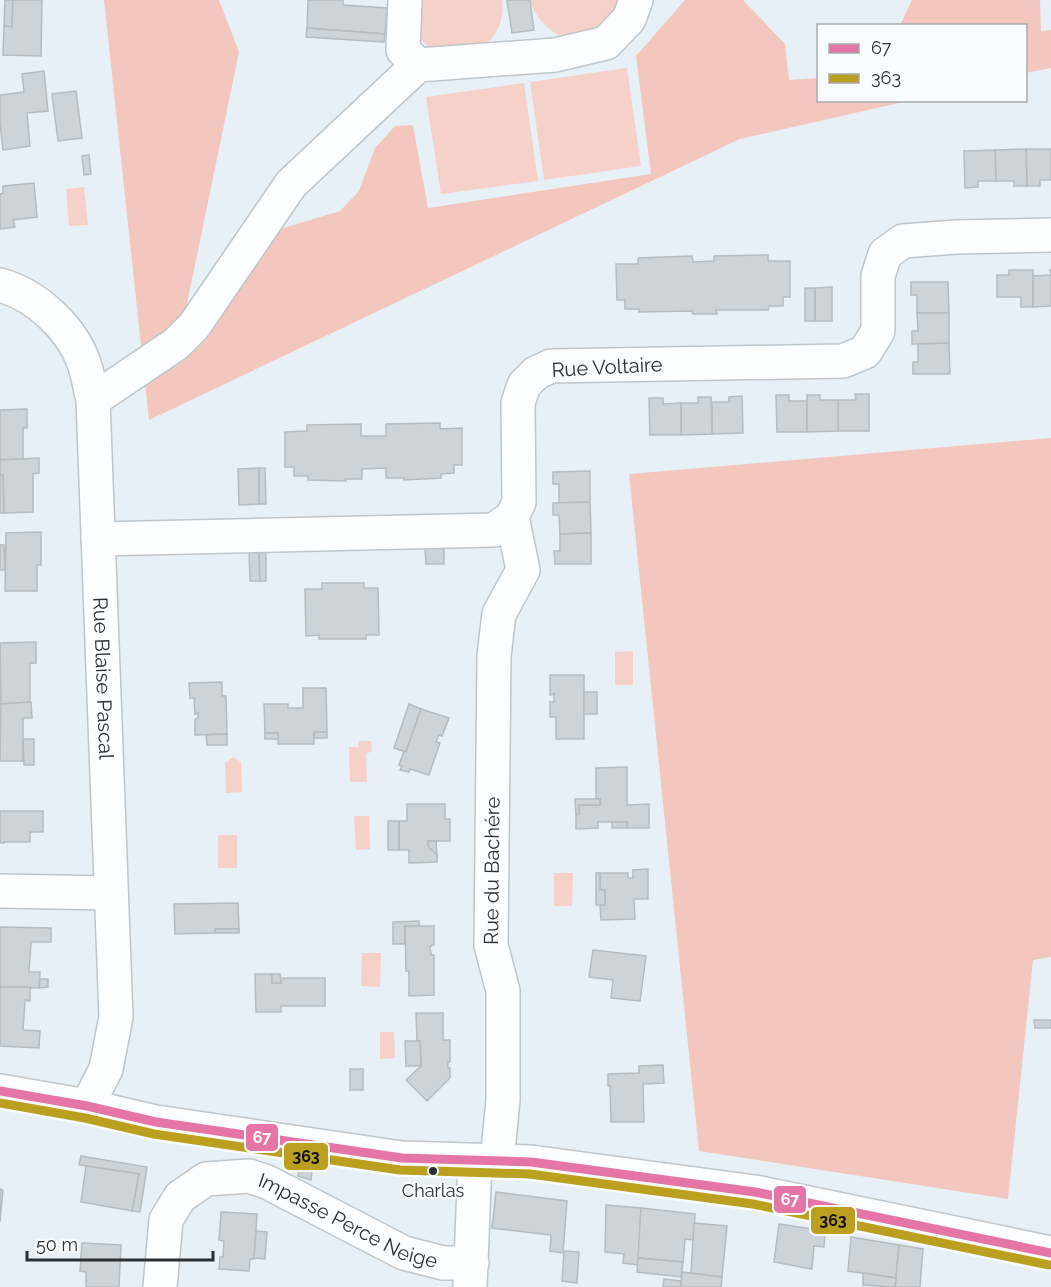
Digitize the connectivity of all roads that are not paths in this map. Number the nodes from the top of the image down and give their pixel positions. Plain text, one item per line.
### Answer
1 (405, 0) edge
2 (636, 0) edge
3 (418, 65) junction
4 (1051, 235) edge
5 (0, 285) edge
6 (93, 400) junction
7 (512, 517) junction
8 (98, 539) junction
9 (0, 891) edge
10 (111, 893) junction
11 (0, 1091) edge
12 (87, 1106) junction
13 (486, 1161) junction
14 (1051, 1253) edge
15 (471, 1275) edge
16 (160, 1287) edge

1 - 3 street
2 - 3 street
3 - 6 street
4 - 7 street, Rue Voltaire
5 - 6 street, Rue Blaise Pascal
6 - 8 street, Rue Blaise Pascal
7 - 8 street
7 - 13 street, Rue du Bachére
8 - 10 street, Rue Blaise Pascal
9 - 10 street
10 - 12 street, Rue Blaise Pascal
11 - 12 street
12 - 13 street
13 - 14 street
13 - 15 street, Rue du Bachére
15 - 16 street, Impasse Perce Neige

